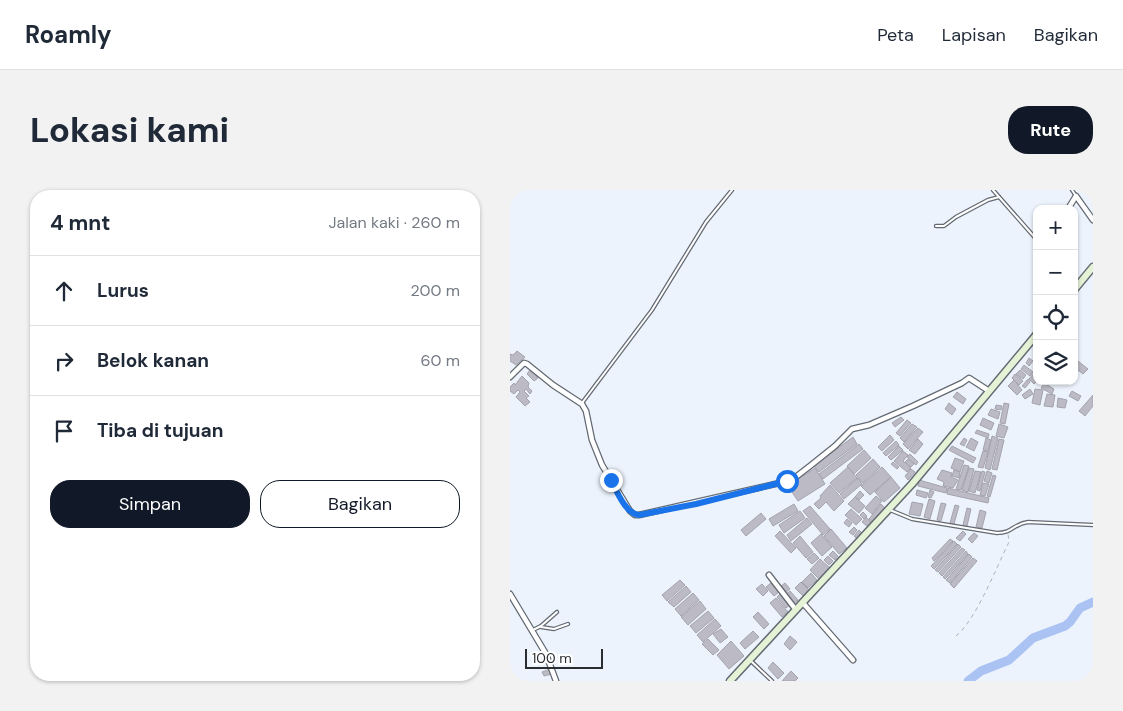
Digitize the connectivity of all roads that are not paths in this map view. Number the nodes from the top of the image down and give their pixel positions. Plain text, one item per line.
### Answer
1 (732, 190) edge
2 (993, 190) edge
3 (1072, 190) edge
4 (1076, 196) junction
5 (999, 197) junction
6 (1070, 205) edge
7 (1093, 220) edge
8 (936, 226) dead end
9 (1033, 235) edge
10 (1093, 267) edge
11 (1078, 280) edge
12 (1033, 339) edge
13 (510, 377) edge
14 (989, 391) junction
15 (582, 404) junction
16 (888, 509) junction
17 (1093, 525) edge
18 (769, 575) dead end
19 (511, 598) edge
20 (803, 603) junction
21 (796, 610) junction
22 (557, 612) dead end
23 (568, 624) dead end
24 (540, 626) junction
25 (532, 630) junction
26 (750, 660) junction
27 (853, 660) dead end
28 (556, 681) edge
29 (730, 681) edge
30 (772, 681) edge

1 - 15 lane
2 - 5 lane
3 - 4 lane
4 - 6 street
4 - 7 street
5 - 8 lane
5 - 9 lane
10 - 11 main road
12 - 14 main road
13 - 15 street
14 - 15 street
14 - 16 main road
16 - 17 lane
16 - 20 main road
18 - 21 street
19 - 25 street
20 - 21 main road
20 - 27 street
21 - 26 main road
22 - 24 lane
23 - 24 lane
24 - 25 lane
25 - 28 street
26 - 29 main road
26 - 30 lane

